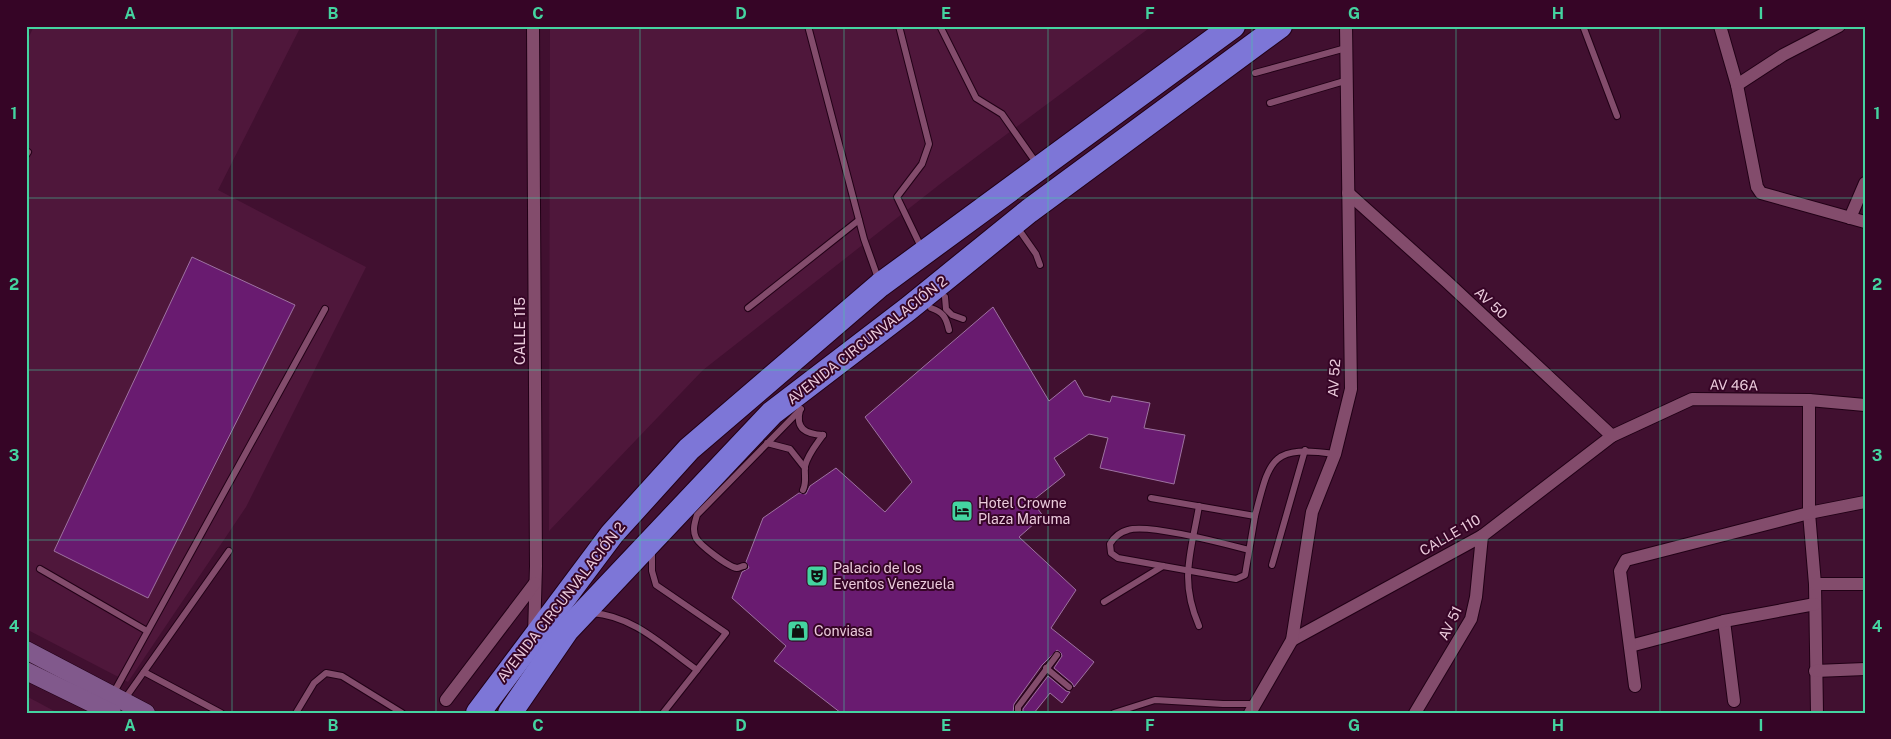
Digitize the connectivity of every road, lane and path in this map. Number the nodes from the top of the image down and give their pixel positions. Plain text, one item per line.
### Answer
1 (533, 26) edge
2 (808, 26) edge
3 (899, 26) edge
4 (940, 26) edge
5 (1232, 26) edge
6 (1280, 26) edge
7 (1583, 26) edge
8 (1720, 26) edge
9 (1839, 26) edge
10 (1344, 28) edge
11 (1346, 48) junction
12 (1255, 73) dead end
13 (1348, 80) junction
14 (1737, 85) junction
15 (1270, 103) dead end
16 (1617, 116) dead end
17 (1039, 167) junction
18 (1865, 183) edge
19 (1348, 194) junction
20 (1850, 218) junction
21 (859, 220) junction
22 (1865, 222) edge
23 (1022, 234) dead end
24 (923, 252) junction
25 (1040, 265) dead end
26 (880, 285) junction
27 (945, 297) dead end
28 (748, 308) dead end
29 (931, 308) dead end
30 (325, 309) dead end
31 (963, 319) dead end
32 (949, 330) dead end
33 (1809, 400) junction
34 (1865, 405) edge
35 (1612, 436) junction
36 (767, 443) junction
37 (1305, 450) junction
38 (1335, 454) junction
39 (805, 468) junction
40 (803, 490) dead end
41 (1151, 498) dead end
42 (1865, 502) edge
43 (1199, 506) junction
44 (1809, 512) junction
45 (1255, 516) junction
46 (1482, 536) junction
47 (1194, 537) junction
48 (652, 538) junction
49 (1249, 550) junction
50 (229, 551) dead end
51 (1272, 565) dead end
52 (744, 566) dead end
53 (1163, 566) junction
54 (40, 569) dead end
55 (1188, 571) junction
56 (536, 583) junction
57 (1815, 584) junction
58 (1865, 584) edge
59 (1104, 602) dead end
60 (1815, 604) junction
61 (583, 612) junction
62 (1724, 621) junction
63 (1199, 626) dead end
64 (147, 631) junction
65 (534, 635) junction
66 (1292, 640) junction
67 (1630, 646) junction
68 (26, 650) edge
69 (1057, 655) dead end
70 (1046, 668) junction
71 (697, 670) junction
72 (1865, 670) edge
73 (26, 671) edge
74 (1815, 671) junction
75 (144, 672) junction
76 (1635, 686) dead end
77 (1069, 687) dead end
78 (446, 700) dead end
79 (1734, 701) dead end
80 (114, 707) edge
81 (1252, 708) edge
82 (146, 713) edge
83 (221, 713) edge
84 (296, 713) edge
85 (402, 713) edge
86 (478, 713) edge
87 (510, 713) edge
88 (663, 713) edge
89 (1018, 713) edge
90 (1114, 713) edge
91 (1415, 713) edge
92 (1817, 713) edge

1 - 56 street, CALLE 115
2 - 21 lane
3 - 24 lane
4 - 17 lane
5 - 17 highway, AVENIDA CIRCUNVALACIÓN 2
6 - 48 highway, AVENIDA CIRCUNVALACIÓN 2
7 - 16 lane
8 - 14 street
9 - 14 street
10 - 11 street, AV 52
11 - 12 lane
11 - 13 street, AV 52
13 - 15 lane
13 - 19 street, AV 52
14 - 20 street
17 - 24 highway, AVENIDA CIRCUNVALACIÓN 2
18 - 20 street
19 - 35 street, AV 50
19 - 38 street, AV 52
20 - 22 street
21 - 26 lane
21 - 28 lane
23 - 25 lane
24 - 26 highway, AVENIDA CIRCUNVALACIÓN 2
26 - 65 highway, AVENIDA CIRCUNVALACIÓN 2
27 - 31 lane
29 - 32 lane
30 - 64 lane
33 - 34 street, AV 46A
33 - 35 street, AV 46A
33 - 44 street
35 - 46 street, CALLE 110
36 - 39 lane
36 - 39 lane
36 - 52 lane
37 - 38 lane
37 - 45 lane
37 - 51 lane
38 - 66 street, AV 52
39 - 40 lane
41 - 43 lane
42 - 44 street
43 - 45 lane
43 - 47 lane
44 - 57 street
44 - 67 street
45 - 49 lane
46 - 66 street, CALLE 110
46 - 91 street, AV 51
47 - 49 lane
47 - 53 lane
47 - 55 lane
48 - 61 highway, AVENIDA CIRCUNVALACIÓN 2
48 - 71 lane
49 - 55 lane
50 - 75 lane
53 - 55 lane
53 - 59 lane
54 - 64 lane
55 - 63 lane
56 - 65 street, CALLE 115
56 - 78 street
57 - 58 street
57 - 60 street
60 - 62 street
60 - 74 street
61 - 71 lane
61 - 87 highway, AVENIDA CIRCUNVALACIÓN 2
62 - 67 street
62 - 79 street
64 - 80 lane
65 - 86 highway, AVENIDA CIRCUNVALACIÓN 2
66 - 81 street, AV 52
67 - 76 street
68 - 80 street
69 - 70 lane
70 - 77 lane
70 - 89 lane
71 - 88 lane
72 - 74 street
73 - 80 street
74 - 92 street
75 - 80 lane
75 - 83 lane
80 - 82 street
81 - 90 lane
84 - 85 lane

